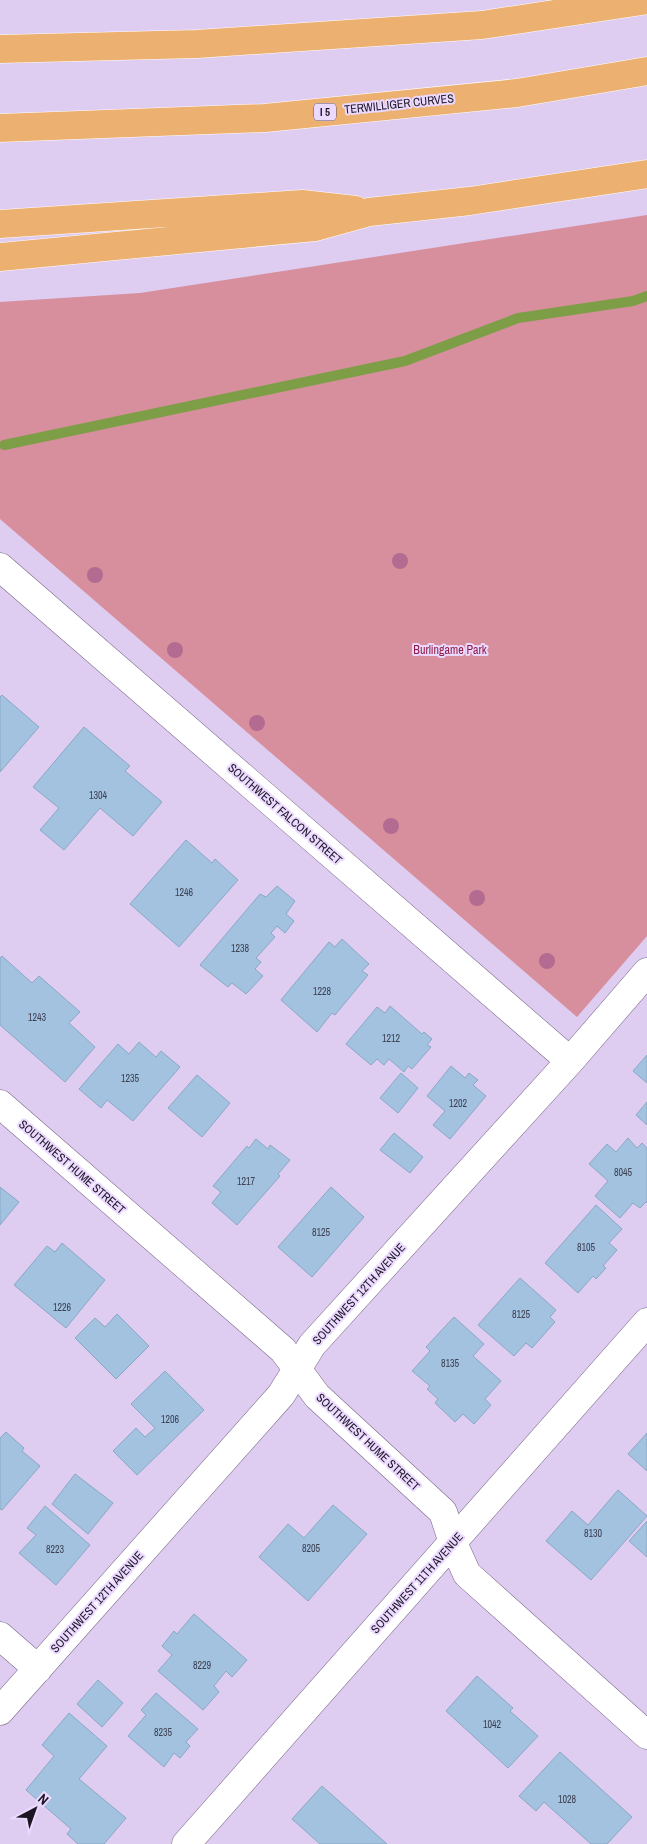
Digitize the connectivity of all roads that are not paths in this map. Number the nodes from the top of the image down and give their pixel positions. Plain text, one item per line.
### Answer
1 (647, 0) edge
2 (0, 49) edge
3 (647, 71) edge
4 (0, 128) edge
5 (647, 174) edge
6 (369, 212) junction
7 (0, 224) edge
8 (0, 257) edge
9 (0, 568) edge
10 (647, 972) edge
11 (570, 1061) junction
12 (0, 1104) edge
13 (647, 1322) edge
14 (297, 1370) junction
15 (453, 1543) junction
16 (0, 1636) edge
17 (38, 1668) junction
18 (0, 1712) edge
19 (647, 1736) edge
20 (186, 1844) edge

1 - 2 highway
3 - 4 highway, TERWILLIGER CURVES / I 5
5 - 6 highway
6 - 7 highway
6 - 8 highway
9 - 11 street, SOUTHWEST FALCON STREET
10 - 11 street, SOUTHWEST 12TH AVENUE
11 - 14 street, SOUTHWEST 12TH AVENUE
12 - 14 street, SOUTHWEST HUME STREET
13 - 15 street, SOUTHWEST 11TH AVENUE
14 - 15 street, SOUTHWEST HUME STREET
14 - 17 street, SOUTHWEST 12TH AVENUE
15 - 19 street, SOUTHWEST HUME STREET
15 - 20 street, SOUTHWEST 11TH AVENUE
16 - 17 street
17 - 18 street, SOUTHWEST 12TH AVENUE

